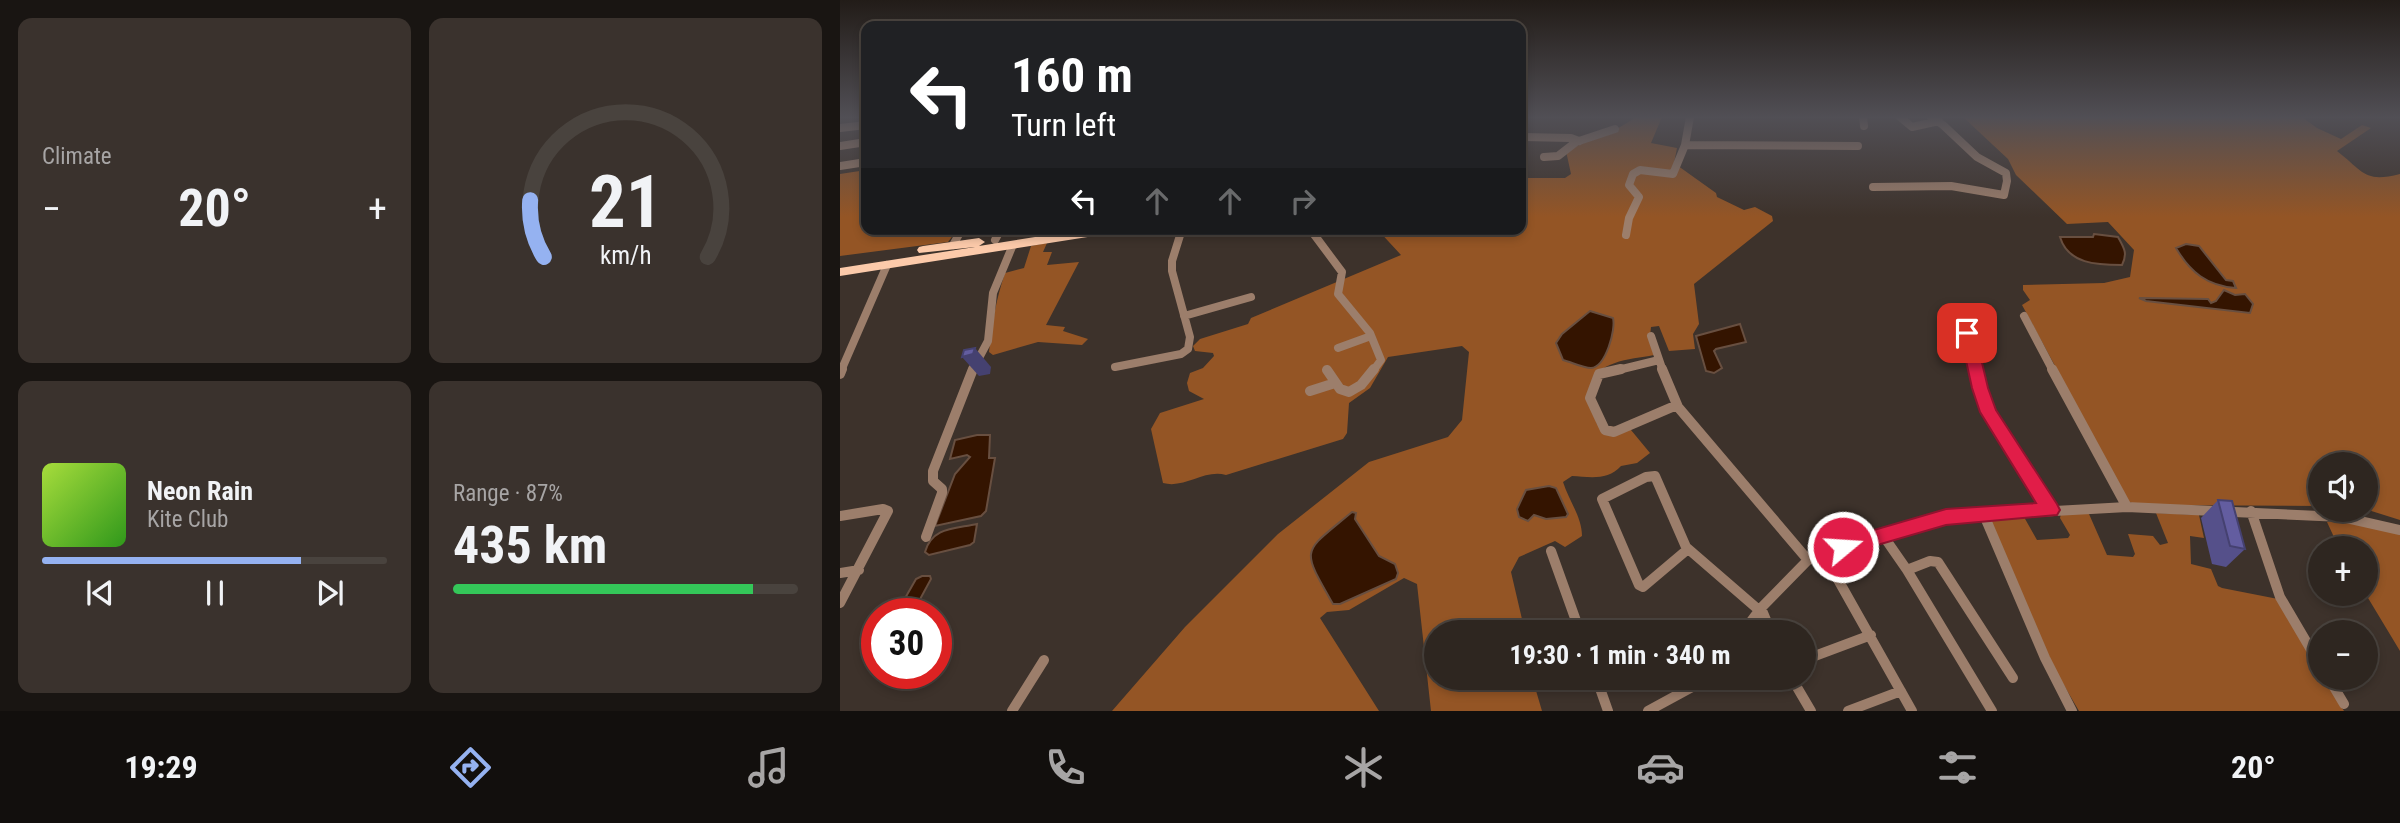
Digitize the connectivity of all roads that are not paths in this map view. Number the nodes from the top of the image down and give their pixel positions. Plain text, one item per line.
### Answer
1 (1561, 150) edge
2 (1683, 150) edge
3 (1969, 150) edge
4 (1544, 157) dead end
5 (861, 163) edge
6 (840, 166) edge
7 (1873, 187) dead end
8 (958, 235) edge
9 (998, 235) edge
10 (1079, 235) edge
11 (1180, 235) edge
12 (1314, 235) edge
13 (1626, 235) dead end
14 (953, 245) junction
15 (1012, 247) junction
16 (840, 264) edge
17 (887, 265) junction
18 (840, 272) edge
19 (1251, 297) dead end
20 (1184, 316) junction
21 (2024, 316) dead end
22 (1967, 333) dead end
23 (1371, 336) junction
24 (1651, 336) dead end
25 (1338, 348) dead end
26 (1660, 360) junction
27 (1115, 367) dead end
28 (1327, 370) dead end
29 (840, 374) edge
30 (1335, 383) junction
31 (1310, 391) dead end
32 (1677, 405) junction
33 (2127, 507) junction
34 (2051, 510) junction
35 (2251, 511) junction
36 (1984, 515) junction
37 (840, 516) edge
38 (2400, 530) edge
39 (1882, 534) junction
40 (926, 537) dead end
41 (1688, 549) junction
42 (1551, 551) dead end
43 (1823, 553) junction
44 (1808, 560) junction
45 (859, 570) junction
46 (1907, 570) junction
47 (840, 573) edge
48 (840, 603) edge
49 (1760, 610) junction
50 (1576, 620) edge
51 (1752, 620) edge
52 (1765, 620) edge
53 (1871, 635) junction
54 (2308, 645) edge
55 (1816, 656) edge
56 (1044, 660) dead end
57 (2013, 678) dead end
58 (1601, 690) edge
59 (1686, 690) edge
60 (1799, 690) edge
61 (2336, 690) edge
62 (1901, 691) junction
63 (2344, 704) dead end
64 (1013, 711) edge
65 (1608, 711) edge
66 (1648, 711) edge
67 (1811, 711) edge
68 (1848, 711) edge
69 (1912, 711) edge
70 (1992, 711) edge
71 (2072, 711) edge

1 - 4 street
2 - 13 street
3 - 7 street
5 - 6 street
8 - 14 street
9 - 14 main road
10 - 15 main road
11 - 20 street
12 - 23 street
14 - 16 main road
15 - 17 main road
15 - 40 street
17 - 18 main road
17 - 29 street
19 - 20 street
20 - 27 street
21 - 33 street
22 - 34 street
23 - 25 street
23 - 30 street
24 - 26 street
26 - 32 street
26 - 32 street
28 - 30 street
30 - 31 street
32 - 44 street
33 - 34 street
33 - 35 street
34 - 36 street
35 - 38 street
35 - 54 street
36 - 39 street
36 - 71 street
37 - 45 street
39 - 43 street
39 - 46 street
41 - 41 street
41 - 49 street
42 - 50 street
43 - 44 street
43 - 53 street
44 - 49 street
45 - 47 street
45 - 48 street
46 - 57 street
46 - 70 street
49 - 51 street
49 - 52 street
53 - 55 street
53 - 62 street
56 - 64 street
58 - 65 street
59 - 66 street
60 - 67 street
61 - 63 street
62 - 68 street
62 - 69 street

